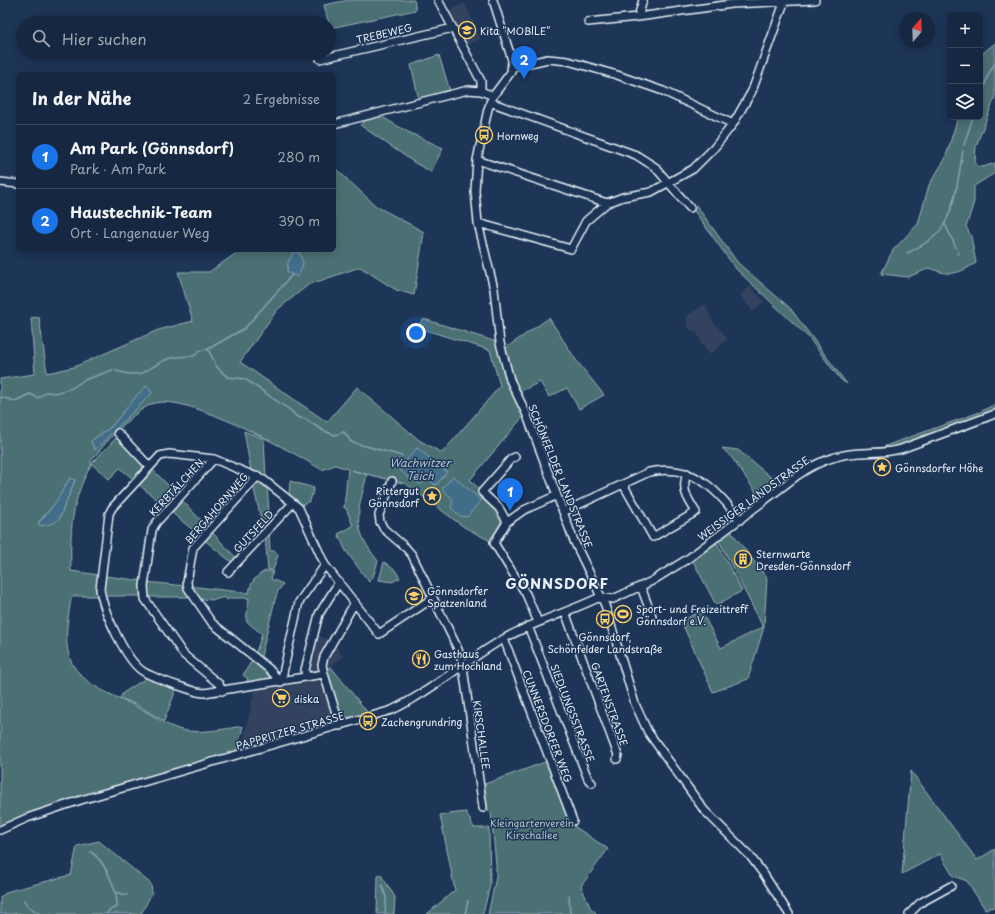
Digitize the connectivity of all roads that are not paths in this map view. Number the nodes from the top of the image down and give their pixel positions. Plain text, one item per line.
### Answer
1 (438, 0) edge
2 (493, 0) edge
3 (643, 0) edge
4 (815, 0) edge
5 (785, 1) edge
6 (638, 17) junction
7 (588, 22) dead end
8 (453, 28) junction
9 (336, 55) edge
10 (512, 67) junction
11 (481, 91) junction
12 (492, 99) junction
13 (336, 123) edge
14 (734, 124) junction
15 (477, 160) junction
16 (0, 182) edge
17 (670, 183) junction
18 (16, 184) edge
19 (607, 203) junction
20 (690, 208) dead end
21 (478, 223) junction
22 (995, 414) edge
23 (118, 433) dead end
24 (515, 457) dead end
25 (214, 459) junction
26 (150, 467) junction
27 (687, 473) junction
28 (258, 476) junction
29 (392, 481) dead end
30 (623, 484) junction
31 (553, 497) dead end
32 (293, 503) junction
33 (563, 512) junction
34 (740, 520) junction
35 (507, 522) junction
36 (325, 564) junction
37 (228, 572) dead end
38 (339, 582) junction
39 (641, 587) junction
40 (600, 597) junction
41 (433, 598) junction
42 (355, 602) junction
43 (565, 612) junction
44 (652, 616) dead end
45 (538, 622) junction
46 (528, 626) junction
47 (504, 639) junction
48 (462, 665) junction
49 (324, 674) junction
50 (306, 677) junction
51 (281, 682) junction
52 (222, 691) junction
53 (340, 726) junction
54 (617, 759) dead end
55 (592, 783) dead end
56 (483, 808) dead end
57 (573, 821) dead end
58 (0, 830) edge
59 (951, 886) dead end
60 (788, 913) edge
61 (910, 914) edge

1 - 8 street
2 - 10 street
3 - 6 street
4 - 5 street
5 - 6 street
5 - 14 street
6 - 7 street
8 - 9 street, TREBEWEG
8 - 11 street
10 - 12 street
10 - 14 street
11 - 12 street
11 - 13 street
12 - 15 street, SCHÖNFELDER LANDSTRASSE
12 - 17 street
14 - 17 street
15 - 19 street
15 - 21 street, SCHÖNFELDER LANDSTRASSE
16 - 18 street
17 - 19 street
17 - 20 street
19 - 21 street
21 - 33 street, SCHÖNFELDER LANDSTRASSE
22 - 34 street, WEISSIGER LANDSTRASSE
23 - 26 street
24 - 35 street
25 - 26 street
25 - 28 street
25 - 52 street, KERBTÄLCHEN
26 - 52 street
27 - 30 street
27 - 30 street
27 - 34 street
28 - 32 street
28 - 51 street, BERGAHORNWEG
29 - 41 street, KIRSCHALLEE
30 - 33 street
31 - 35 street
32 - 36 street
32 - 37 street, GUTSFELD
33 - 40 street, SCHÖNFELDER LANDSTRASSE
34 - 39 street, WEISSIGER LANDSTRASSE
35 - 45 street
36 - 38 street
36 - 51 street
38 - 42 street
38 - 50 street
39 - 40 street, WEISSIGER LANDSTRASSE
39 - 44 street
40 - 43 street, PAPPRITZER STRASSE
40 - 60 street, SCHÖNFELDER LANDSTRASSE
41 - 42 street
41 - 48 street, KIRSCHALLEE
42 - 49 street
43 - 45 street, PAPPRITZER STRASSE
43 - 54 street, GARTENSTRASSE
45 - 46 street, PAPPRITZER STRASSE
46 - 47 street, PAPPRITZER STRASSE
46 - 55 street, SIEDLUNGSSTRASSE
47 - 48 street, PAPPRITZER STRASSE
47 - 57 street, CUNNERSDORFER WEG
48 - 53 street, PAPPRITZER STRASSE
48 - 56 street, KIRSCHALLEE
49 - 50 street
49 - 53 street
50 - 51 street
51 - 52 street
53 - 58 street, PAPPRITZER STRASSE
59 - 61 street

